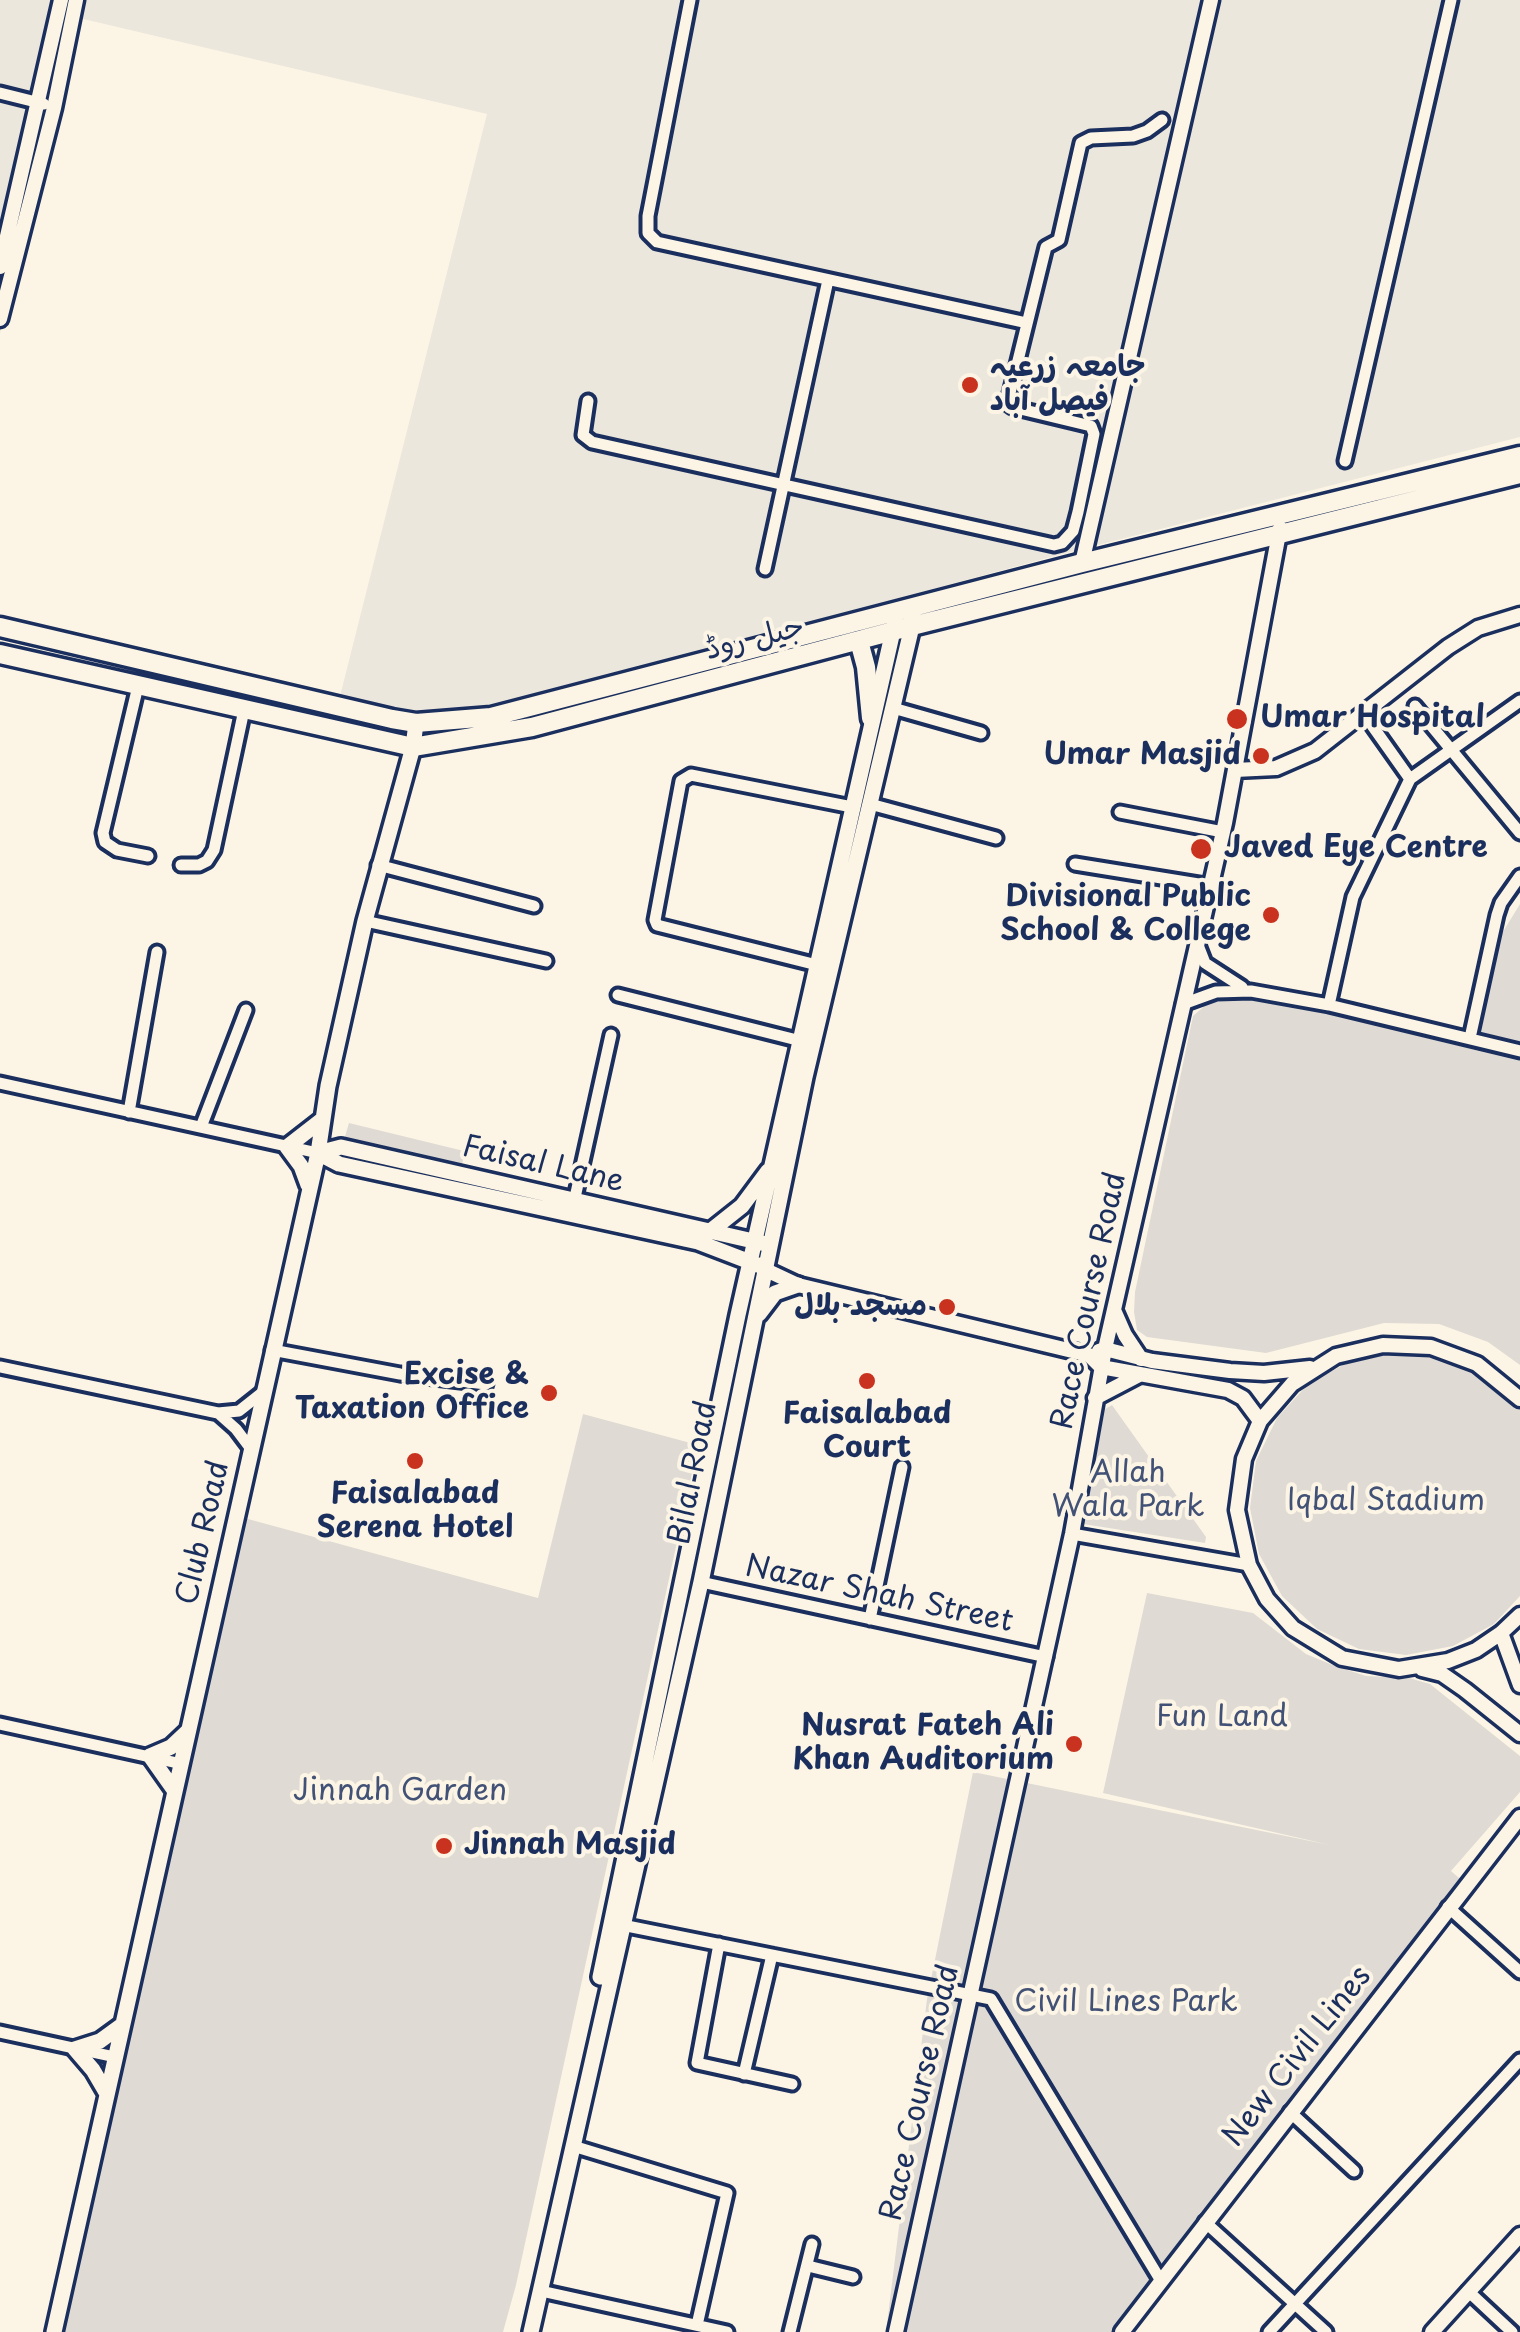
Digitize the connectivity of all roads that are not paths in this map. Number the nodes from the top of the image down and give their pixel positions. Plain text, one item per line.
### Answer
1 (61, 0) edge
2 (76, 0) edge
3 (690, 0) edge
4 (1211, 0) edge
5 (1450, 0) edge
6 (0, 93) edge
7 (38, 102) junction
8 (54, 108) junction
9 (1162, 120) dead end
10 (0, 267) edge
11 (828, 280) junction
12 (0, 319) edge
13 (1028, 323) junction
14 (588, 401) dead end
15 (1520, 456) edge
16 (1344, 461) dead end
17 (1520, 474) edge
18 (784, 485) junction
19 (1280, 525) junction
20 (1082, 563) junction
21 (765, 569) dead end
22 (909, 616) junction
23 (1519, 618) edge
24 (0, 628) edge
25 (892, 632) junction
26 (859, 640) junction
27 (0, 654) edge
28 (138, 686) junction
29 (1520, 701) edge
30 (1414, 706) dead end
31 (893, 708) junction
32 (244, 710) junction
33 (1364, 714) junction
34 (871, 718) junction
35 (416, 723) junction
36 (981, 733) dead end
37 (413, 747) junction
38 (1452, 750) junction
39 (1235, 770) junction
40 (1410, 779) junction
41 (870, 804) junction
42 (852, 807) junction
43 (1120, 812) dead end
44 (1223, 832) junction
45 (1520, 833) edge
46 (996, 838) dead end
47 (148, 856) dead end
48 (181, 864) dead end
49 (1075, 864) dead end
50 (378, 865) junction
51 (1520, 876) edge
52 (1211, 886) junction
53 (534, 906) dead end
54 (365, 921) junction
55 (1198, 945) junction
56 (157, 952) dead end
57 (546, 961) dead end
58 (817, 964) junction
59 (1251, 991) junction
60 (618, 995) dead end
61 (1184, 1004) junction
62 (1329, 1005) junction
63 (246, 1010) dead end
64 (611, 1035) dead end
65 (1470, 1038) junction
66 (801, 1041) junction
67 (1520, 1051) edge
68 (0, 1083) edge
69 (129, 1112) junction
70 (323, 1120) junction
71 (201, 1127) junction
72 (288, 1147) junction
73 (318, 1154) junction
74 (773, 1163) junction
75 (309, 1189) junction
76 (574, 1202) junction
77 (713, 1229) junction
78 (764, 1244) junction
79 (732, 1254) junction
80 (759, 1266) junction
81 (798, 1285) junction
82 (1114, 1310) junction
83 (746, 1319) junction
84 (1105, 1349) junction
85 (272, 1350) junction
86 (1089, 1355) junction
87 (1141, 1358) junction
88 (0, 1367) edge
89 (1101, 1367) junction
90 (1314, 1368) junction
91 (1139, 1375) junction
92 (486, 1384) dead end
93 (263, 1392) junction
94 (1095, 1398) junction
95 (1520, 1399) edge
96 (218, 1413) junction
97 (1260, 1421) junction
98 (251, 1450) junction
99 (902, 1467) dead end
100 (1072, 1534) junction
101 (1248, 1565) junction
102 (700, 1582) junction
103 (1520, 1615) edge
104 (870, 1619) junction
105 (1501, 1633) junction
106 (1046, 1657) junction
107 (1418, 1668) junction
108 (1520, 1685) edge
109 (0, 1724) edge
110 (188, 1731) junction
111 (1520, 1734) edge
112 (150, 1756) junction
113 (182, 1764) junction
114 (174, 1790) junction
115 (1520, 1817) edge
116 (1448, 1907) junction
117 (622, 1925) junction
118 (718, 1944) junction
119 (772, 1955) junction
120 (1520, 1972) edge
121 (971, 1995) junction
122 (122, 2025) junction
123 (0, 2032) edge
124 (74, 2049) junction
125 (115, 2057) junction
126 (1520, 2060) edge
127 (744, 2074) junction
128 (792, 2084) dead end
129 (107, 2094) junction
130 (1290, 2112) junction
131 (573, 2146) junction
132 (1354, 2171) dead end
133 (1206, 2222) junction
134 (1520, 2235) edge
135 (812, 2244) dead end
136 (808, 2266) junction
137 (852, 2278) dead end
138 (1161, 2280) junction
139 (540, 2291) junction
140 (1468, 2292) junction
141 (1294, 2304) junction
142 (56, 2325) edge
143 (698, 2326) junction
144 (40, 2332) edge
145 (521, 2332) edge
146 (531, 2332) edge
147 (727, 2332) edge
148 (790, 2332) edge
149 (896, 2332) edge
150 (1122, 2332) edge
151 (1269, 2332) edge
152 (1326, 2332) edge
153 (1432, 2332) edge
154 (1512, 2332) edge

1 - 7 street
2 - 8 street
3 - 11 street
4 - 20 street
5 - 16 street
6 - 7 street
7 - 8 street
7 - 10 street
8 - 12 street
9 - 13 street
11 - 13 street
11 - 18 street
13 - 18 street
14 - 18 street
15 - 19 main road, جیل روڈ
17 - 19 main road, جیل روڈ
18 - 21 street
19 - 20 main road, جیل روڈ
19 - 22 main road, جیل روڈ
19 - 39 street, Race Course Road
20 - 22 main road, جیل روڈ
22 - 25 main road, جیل روڈ
22 - 31 main road, Bilal Road
22 - 35 main road, جیل روڈ
23 - 33 street
24 - 35 main road, جیل روڈ
25 - 26 main road, جیل روڈ
25 - 34 main road, Bilal Road
26 - 34 main road
26 - 37 main road, جیل روڈ
27 - 28 main road, جیل روڈ
28 - 32 main road, جیل روڈ
28 - 47 street
29 - 38 street
30 - 38 street
31 - 36 street
31 - 41 main road, Bilal Road
32 - 37 main road, جیل روڈ
32 - 48 street
33 - 39 street
33 - 40 street
34 - 42 main road, Bilal Road
35 - 37 main road, Club Road
37 - 50 main road, Club Road
38 - 40 street
38 - 45 street
39 - 44 street, Race Course Road
40 - 62 street
41 - 46 street
41 - 78 main road, Bilal Road
42 - 58 main road, Bilal Road
42 - 58 street
43 - 44 street
44 - 52 street, Race Course Road
49 - 52 street
50 - 53 street
50 - 54 main road, Club Road
51 - 65 street
52 - 55 street, Race Course Road
54 - 57 street
54 - 70 main road, Club Road
55 - 59 street
55 - 61 street, Race Course Road
56 - 69 street
58 - 66 main road, Bilal Road
59 - 61 street
59 - 62 street
60 - 66 street
61 - 82 street, Race Course Road
62 - 65 street
63 - 71 street
64 - 76 street
65 - 67 street
66 - 74 main road, Bilal Road
68 - 69 street, Faisal Lane
69 - 71 street, Faisal Lane
70 - 72 main road
70 - 73 main road, Club Road
71 - 72 street, Faisal Lane
72 - 73 street, Faisal Lane
72 - 75 main road
73 - 75 main road, Club Road
73 - 76 main road, Faisal Lane
73 - 79 main road, Faisal Lane
74 - 77 main road
74 - 78 main road, Bilal Road
75 - 85 main road, Club Road
76 - 77 main road, Faisal Lane
77 - 78 main road, Faisal Lane
78 - 80 main road, Bilal Road
79 - 80 main road, Faisal Lane
79 - 83 main road
80 - 81 street
80 - 83 main road, Bilal Road
81 - 83 main road
81 - 86 street
82 - 84 street, Race Course Road
82 - 87 street
83 - 102 main road, Bilal Road
83 - 145 main road, Bilal Road
84 - 86 street
84 - 87 street
84 - 89 street, Race Course Road
85 - 92 street
85 - 93 main road, Club Road
86 - 89 street
87 - 90 street
88 - 96 street
89 - 91 street
89 - 94 street, Race Course Road
90 - 95 street
90 - 97 street
91 - 94 street
91 - 97 street
93 - 96 street
93 - 98 main road, Club Road
94 - 100 street, Race Course Road
96 - 98 street
97 - 101 street
98 - 110 main road, Club Road
99 - 104 street
100 - 101 street
100 - 106 street, Race Course Road
101 - 107 street
102 - 104 street, Nazar Shah Street
102 - 117 main road, Bilal Road
103 - 105 street
104 - 106 street, Nazar Shah Street
105 - 107 street
105 - 108 street
106 - 121 street, Race Course Road
107 - 111 street
109 - 112 street
110 - 112 main road
110 - 113 main road, Club Road
112 - 113 street
112 - 114 main road
113 - 114 main road, Club Road
114 - 122 main road, Club Road
115 - 116 street, New Civil Lines
116 - 120 street
116 - 130 street, New Civil Lines
117 - 118 street
117 - 131 main road, Bilal Road
118 - 119 street
118 - 127 street
119 - 121 street
119 - 127 street
121 - 138 street
121 - 149 street, Race Course Road
122 - 124 main road
122 - 125 main road, Club Road
123 - 124 street
124 - 125 street
124 - 129 main road
125 - 129 main road, Club Road
126 - 141 street
127 - 128 street
129 - 142 main road, Club Road
130 - 132 street
130 - 133 street, New Civil Lines
131 - 139 main road, Bilal Road
131 - 143 street
133 - 138 street, New Civil Lines
133 - 141 street
134 - 140 street
135 - 136 street
136 - 137 street
136 - 148 street
138 - 150 street, New Civil Lines
139 - 143 street
139 - 146 main road, Bilal Road
140 - 153 street
140 - 154 street
141 - 151 street
141 - 152 street
142 - 144 street
143 - 147 street

